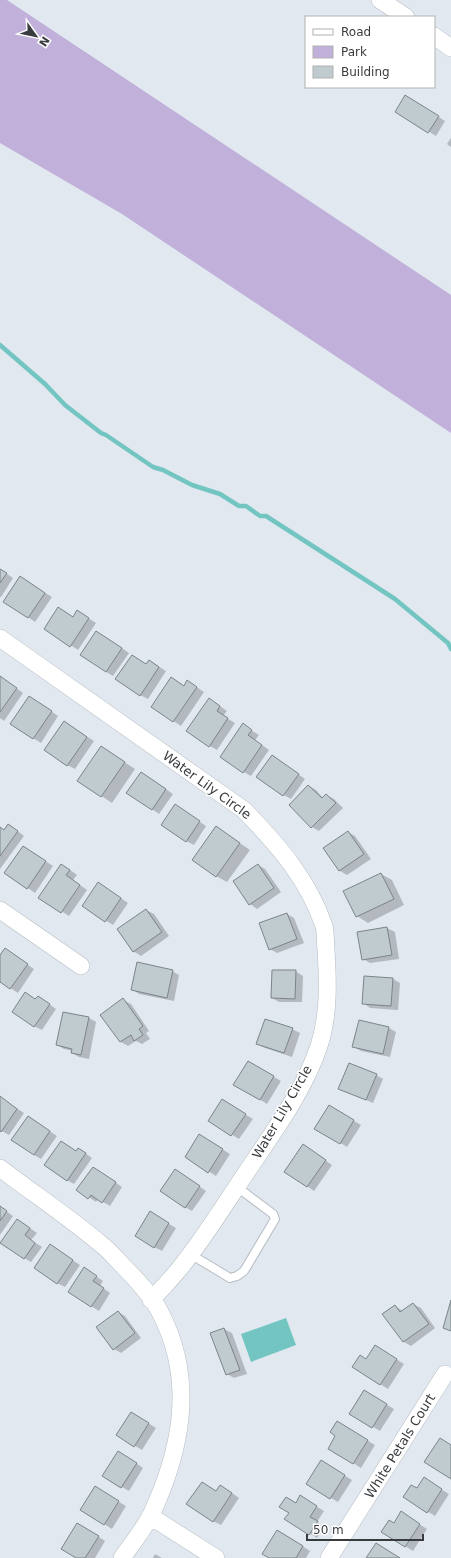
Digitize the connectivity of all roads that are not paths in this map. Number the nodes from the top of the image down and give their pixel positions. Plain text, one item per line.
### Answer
1 (380, 0) edge
2 (404, 16) edge
3 (435, 37) edge
4 (451, 48) edge
5 (0, 638) edge
6 (0, 910) edge
7 (81, 966) dead end
8 (0, 1168) edge
9 (237, 1187) junction
10 (190, 1254) junction
11 (151, 1300) junction
12 (446, 1374) dead end
13 (150, 1516) junction
14 (122, 1558) edge
15 (216, 1558) edge
16 (329, 1558) edge

1 - 2 street
3 - 4 street
5 - 9 street, Water Lily Circle
6 - 7 street
8 - 11 street
9 - 10 street, Water Lily Circle
9 - 10 lane
10 - 11 street, Water Lily Circle
11 - 13 street
12 - 16 street, White Petals Court
13 - 14 street
13 - 15 street

